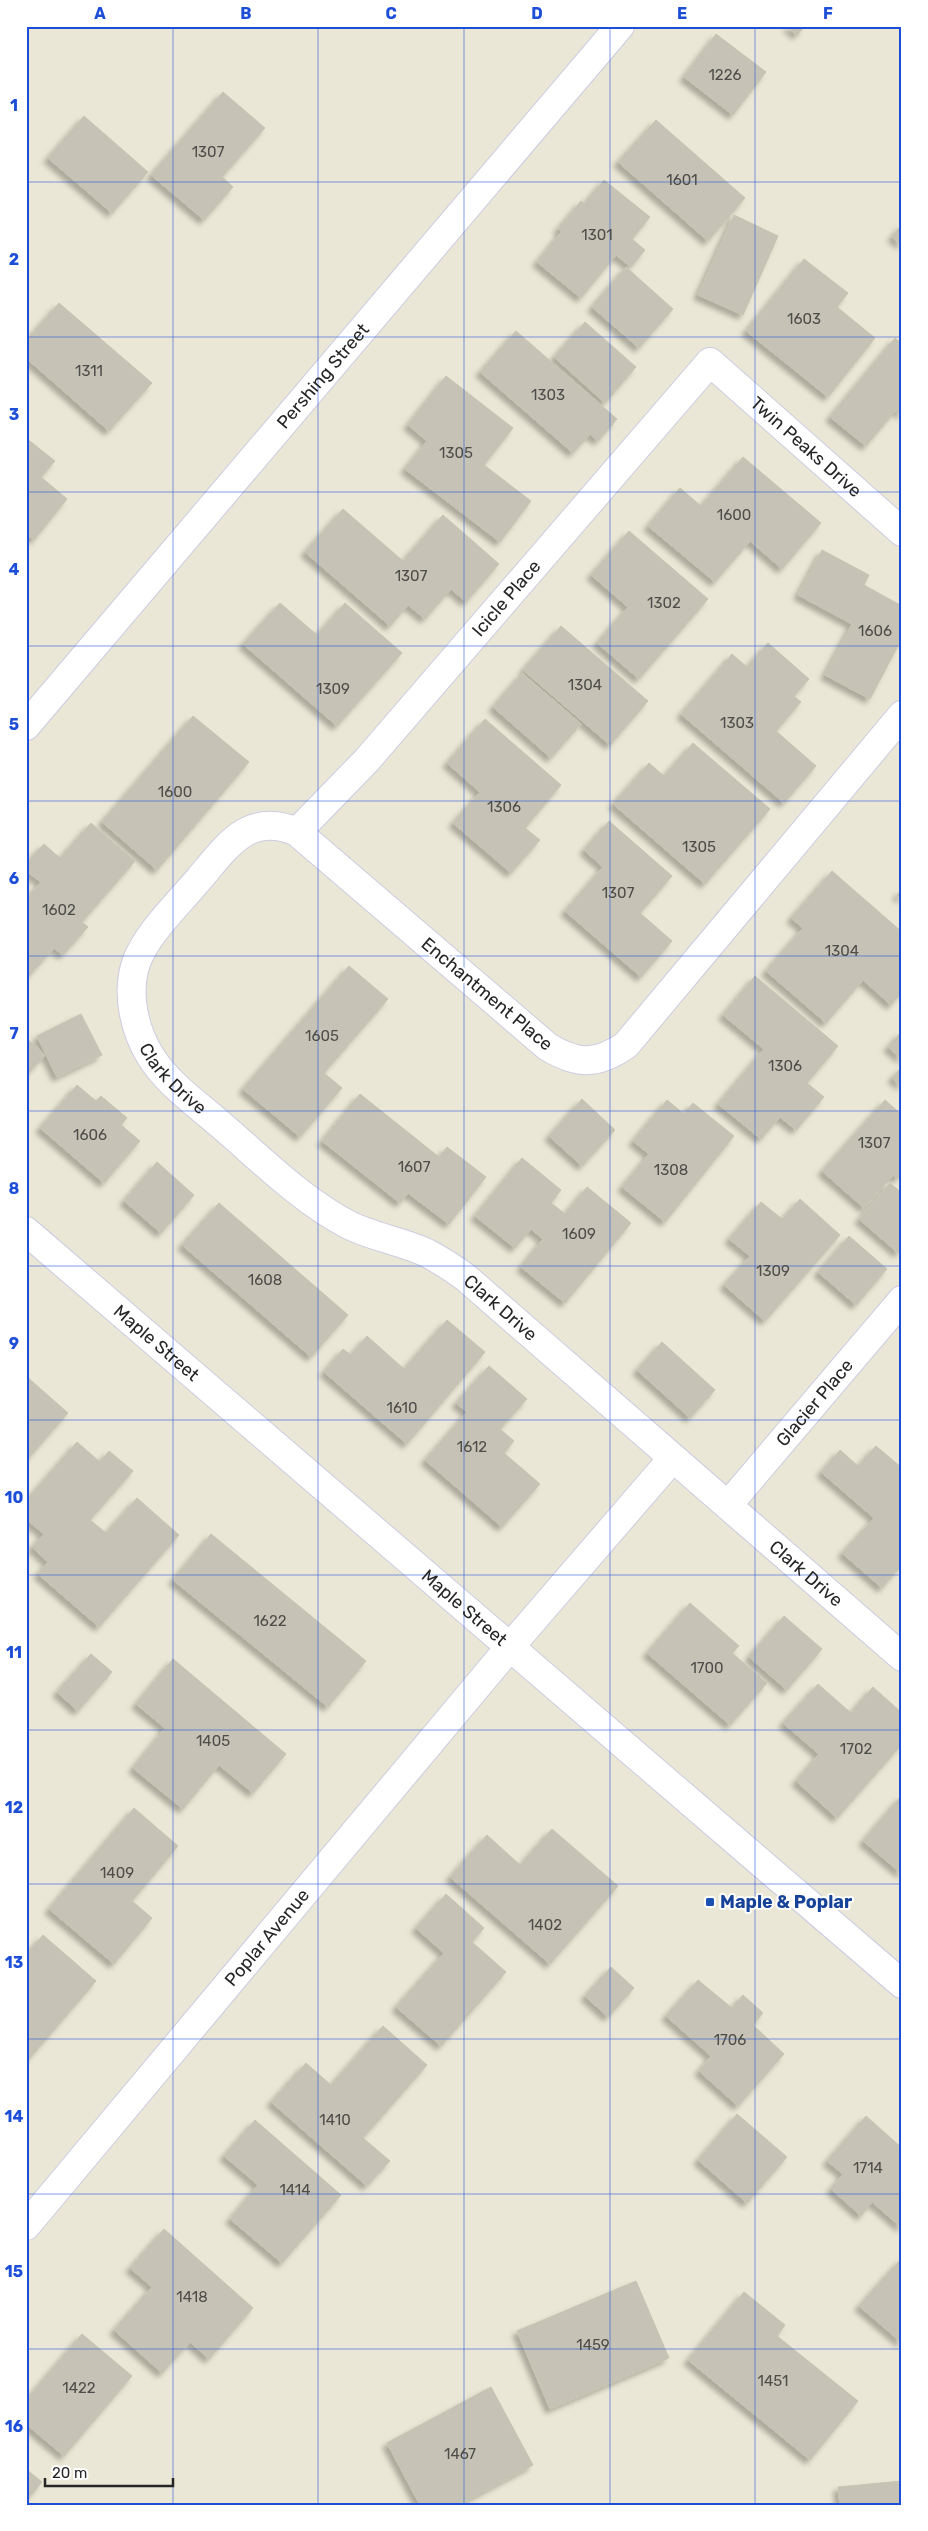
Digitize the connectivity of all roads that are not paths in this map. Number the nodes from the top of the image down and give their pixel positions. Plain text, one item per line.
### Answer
1 (620, 26) edge
2 (710, 362) joint
3 (902, 532) edge
4 (902, 715) edge
5 (26, 726) edge
6 (297, 832) junction
7 (136, 964) joint
8 (26, 1231) edge
9 (902, 1300) edge
10 (672, 1459) junction
11 (728, 1505) junction
12 (510, 1648) junction
13 (902, 1657) edge
14 (902, 1984) edge
15 (26, 2226) edge

1 - 5 street, Pershing Street
2 - 3 street, Twin Peaks Drive
2 - 6 street, Icicle Place
4 - 6 street, Enchantment Place
6 - 7 street, Enchantment Place
7 - 10 street, Clark Drive
8 - 12 street, Maple Street
9 - 11 street, Glacier Place
10 - 11 street, Clark Drive
10 - 12 street
11 - 13 street, Clark Drive
12 - 14 street, Maple Street
12 - 15 street, Poplar Avenue

